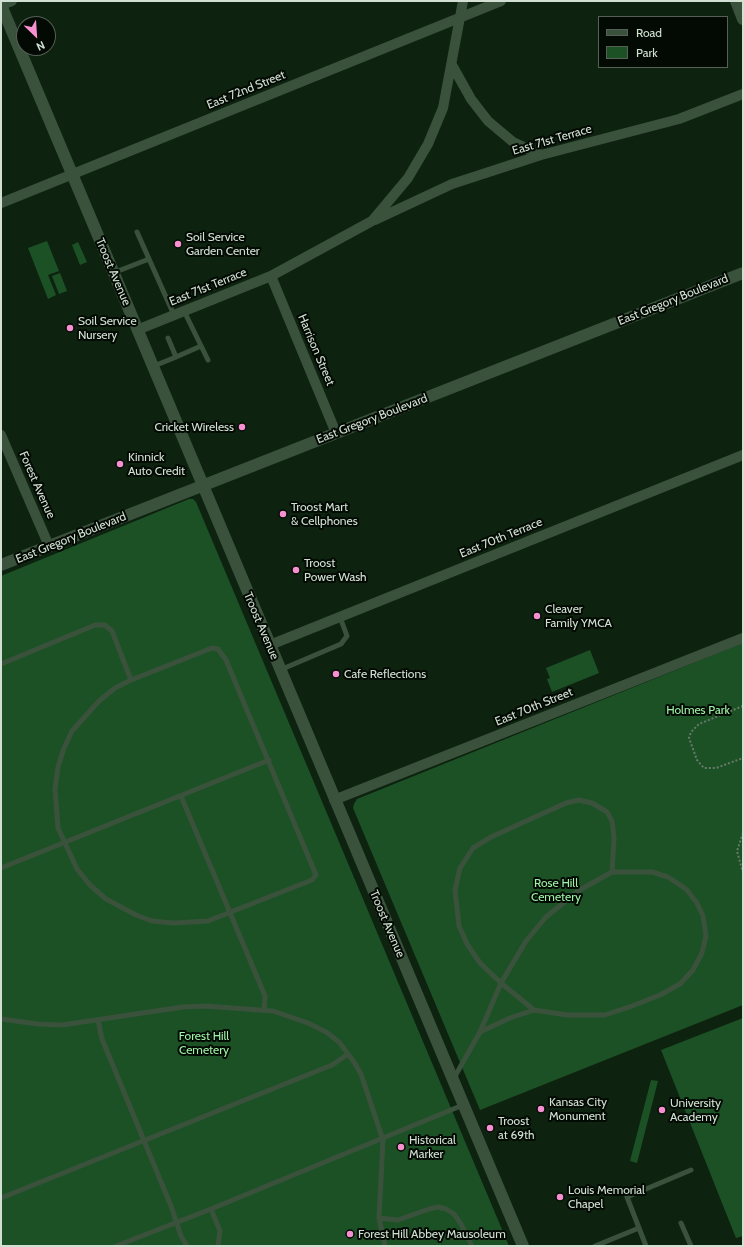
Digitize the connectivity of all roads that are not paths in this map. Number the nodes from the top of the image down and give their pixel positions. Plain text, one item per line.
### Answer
1 (12, 1) edge
2 (464, 1) edge
3 (501, 1) edge
4 (736, 1) edge
5 (1, 5) edge
6 (461, 17) junction
7 (743, 19) edge
8 (452, 65) junction
9 (743, 94) edge
10 (542, 155) junction
11 (72, 175) junction
12 (1, 203) edge
13 (372, 221) junction
14 (137, 232) dead end
15 (149, 259) junction
16 (114, 273) junction
17 (743, 273) edge
18 (270, 276) junction
19 (184, 311) junction
20 (174, 316) junction
21 (137, 330) junction
22 (168, 338) dead end
23 (201, 346) junction
24 (176, 357) junction
25 (208, 360) dead end
26 (153, 366) junction
27 (336, 433) junction
28 (1, 435) edge
29 (743, 455) edge
30 (202, 486) junction
31 (50, 546) junction
32 (1, 565) edge
33 (340, 617) junction
34 (743, 638) edge
35 (270, 645) junction
36 (1, 664) edge
37 (280, 670) junction
38 (131, 680) junction
39 (269, 760) junction
40 (180, 796) junction
41 (334, 800) junction
42 (64, 843) junction
43 (1, 868) edge
44 (612, 872) junction
45 (230, 913) junction
46 (501, 983) junction
47 (264, 1010) junction
48 (534, 1010) junction
49 (1, 1019) edge
50 (98, 1020) junction
51 (480, 1032) junction
52 (348, 1054) junction
53 (453, 1080) junction
54 (463, 1105) junction
55 (144, 1139) junction
56 (383, 1140) junction
57 (691, 1170) dead end
58 (1, 1198) edge
59 (211, 1209) junction
60 (379, 1218) junction
61 (176, 1222) junction
62 (681, 1223) dead end
63 (639, 1228) junction
64 (116, 1246) edge
65 (187, 1246) edge
66 (218, 1246) edge
67 (385, 1246) edge
68 (472, 1246) edge
69 (523, 1246) edge
70 (595, 1246) edge
71 (646, 1246) edge
72 (692, 1246) edge

1 - 5 street
2 - 6 street, East 71st Terrace
3 - 6 street, East 72nd Street
4 - 7 main road
5 - 11 main road, Troost Avenue
6 - 8 street, East 71st Terrace
6 - 11 street, East 72nd Street
8 - 10 street
8 - 13 street, East 71st Terrace
9 - 10 street, East 71st Terrace
10 - 13 street, East 71st Terrace
11 - 12 street, East 72nd Street
11 - 16 main road, Troost Avenue
13 - 18 street, East 71st Terrace
14 - 15 lane
15 - 16 lane
15 - 20 lane
16 - 21 main road, Troost Avenue
17 - 27 main road, East Gregory Boulevard
18 - 19 street, East 71st Terrace
18 - 27 street, Harrison Street
19 - 20 street, East 71st Terrace
19 - 23 lane
20 - 21 street, East 71st Terrace
21 - 26 main road, Troost Avenue
22 - 24 lane
23 - 24 lane
23 - 25 lane
24 - 26 lane
26 - 30 main road, Troost Avenue
27 - 30 main road, East Gregory Boulevard
28 - 31 street, Forest Avenue
29 - 33 street, East 70th Terrace
30 - 31 main road, East Gregory Boulevard
30 - 35 main road, Troost Avenue
31 - 32 main road, East Gregory Boulevard
33 - 35 street, East 70th Terrace
33 - 37 lane
34 - 41 street, East 70th Street
35 - 37 main road, Troost Avenue
36 - 38 lane
37 - 41 main road, Troost Avenue
38 - 39 lane
38 - 42 lane
39 - 40 lane
39 - 45 lane
40 - 42 lane
40 - 45 lane
41 - 53 main road, Troost Avenue
42 - 43 lane
42 - 45 lane
44 - 46 lane
44 - 46 lane
44 - 48 lane
45 - 47 lane
46 - 48 lane
46 - 51 lane
47 - 50 lane
47 - 52 lane
48 - 51 lane
49 - 50 lane
50 - 55 lane
51 - 53 lane
52 - 55 lane
52 - 56 lane
53 - 54 main road, Troost Avenue
54 - 56 lane
54 - 69 main road, Troost Avenue
55 - 58 lane
55 - 61 lane
56 - 59 lane
56 - 60 lane
57 - 63 lane
59 - 61 lane
59 - 66 lane
60 - 67 lane
60 - 68 lane
61 - 64 lane
61 - 65 lane
62 - 72 lane
63 - 70 lane
63 - 71 lane

